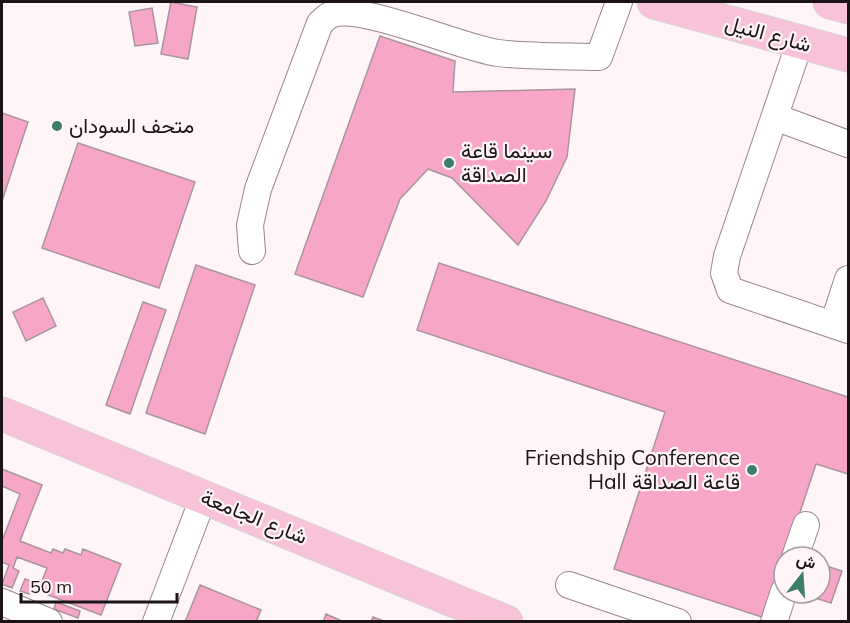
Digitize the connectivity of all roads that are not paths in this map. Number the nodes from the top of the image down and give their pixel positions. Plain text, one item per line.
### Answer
1 (619, 2) edge
2 (654, 2) edge
3 (830, 2) edge
4 (849, 7) edge
5 (800, 42) junction
6 (848, 52) edge
7 (775, 117) junction
8 (849, 144) edge
9 (252, 251) dead end
10 (849, 279) edge
11 (841, 327) edge
12 (2, 414) edge
13 (204, 496) junction
14 (806, 525) dead end
15 (799, 545) edge
16 (569, 585) dead end
17 (2, 602) edge
18 (779, 605) edge
19 (48, 621) edge
20 (156, 621) edge
21 (506, 621) edge
22 (678, 621) edge
23 (774, 621) edge

1 - 9 street
2 - 5 main road, شارع النيل
3 - 4 main road
5 - 6 main road, شارع النيل
5 - 7 street
7 - 8 street
7 - 11 street
10 - 11 street
12 - 13 main road, شارع الجامعة
13 - 20 street
13 - 21 main road, شارع الجامعة
14 - 15 street
16 - 22 street
17 - 19 street
18 - 23 street

